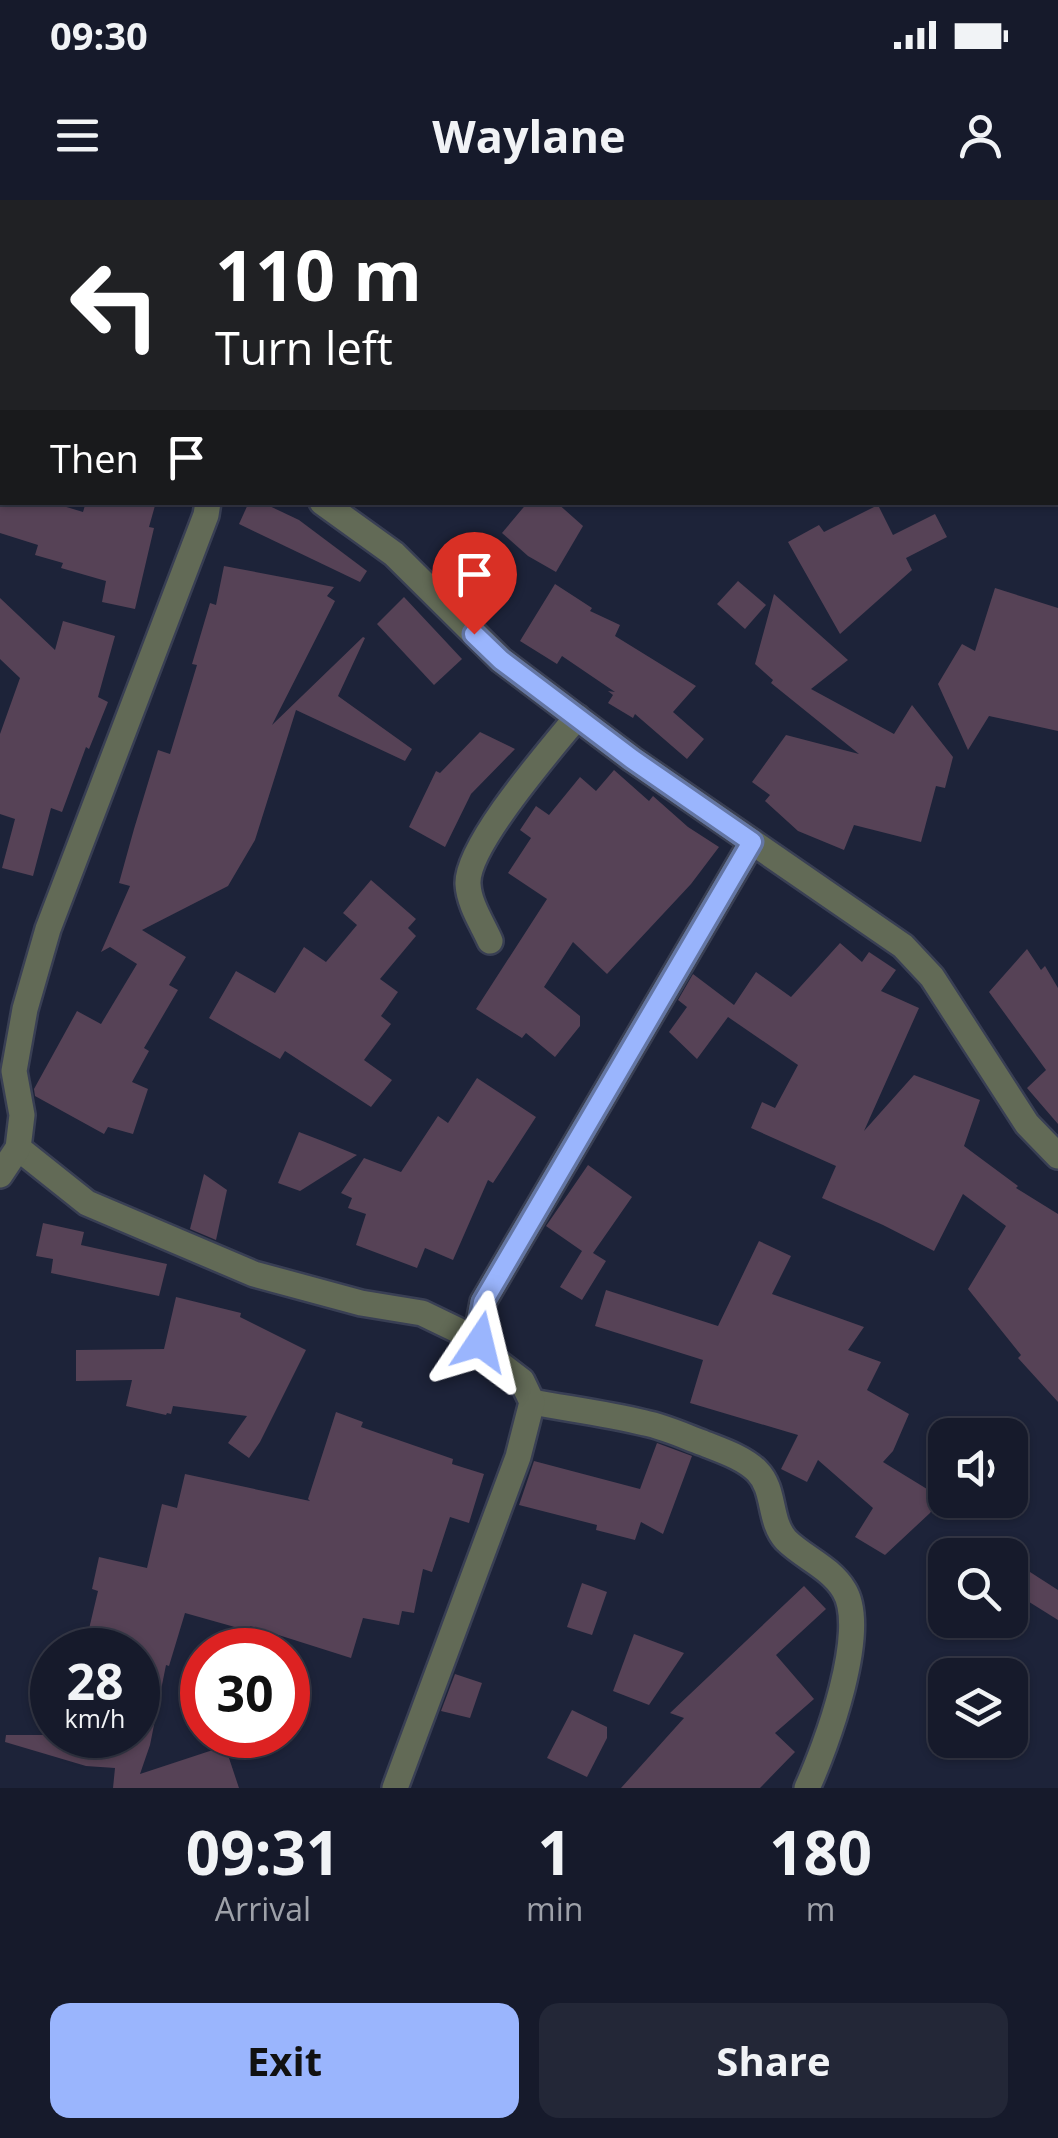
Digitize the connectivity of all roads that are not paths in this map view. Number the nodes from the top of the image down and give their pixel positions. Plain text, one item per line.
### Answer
1 (207, 505) edge
2 (326, 505) edge
3 (577, 717) junction
4 (752, 842) junction
5 (490, 941) dead end
6 (18, 1148) junction
7 (1058, 1156) edge
8 (0, 1175) edge
9 (480, 1342) junction
10 (532, 1402) junction
11 (395, 1788) edge
12 (807, 1788) edge

1 - 6 street
2 - 3 street
3 - 4 street
3 - 5 street
4 - 7 street
4 - 9 street
6 - 8 street
6 - 9 street
9 - 10 street
10 - 11 street
10 - 12 street

